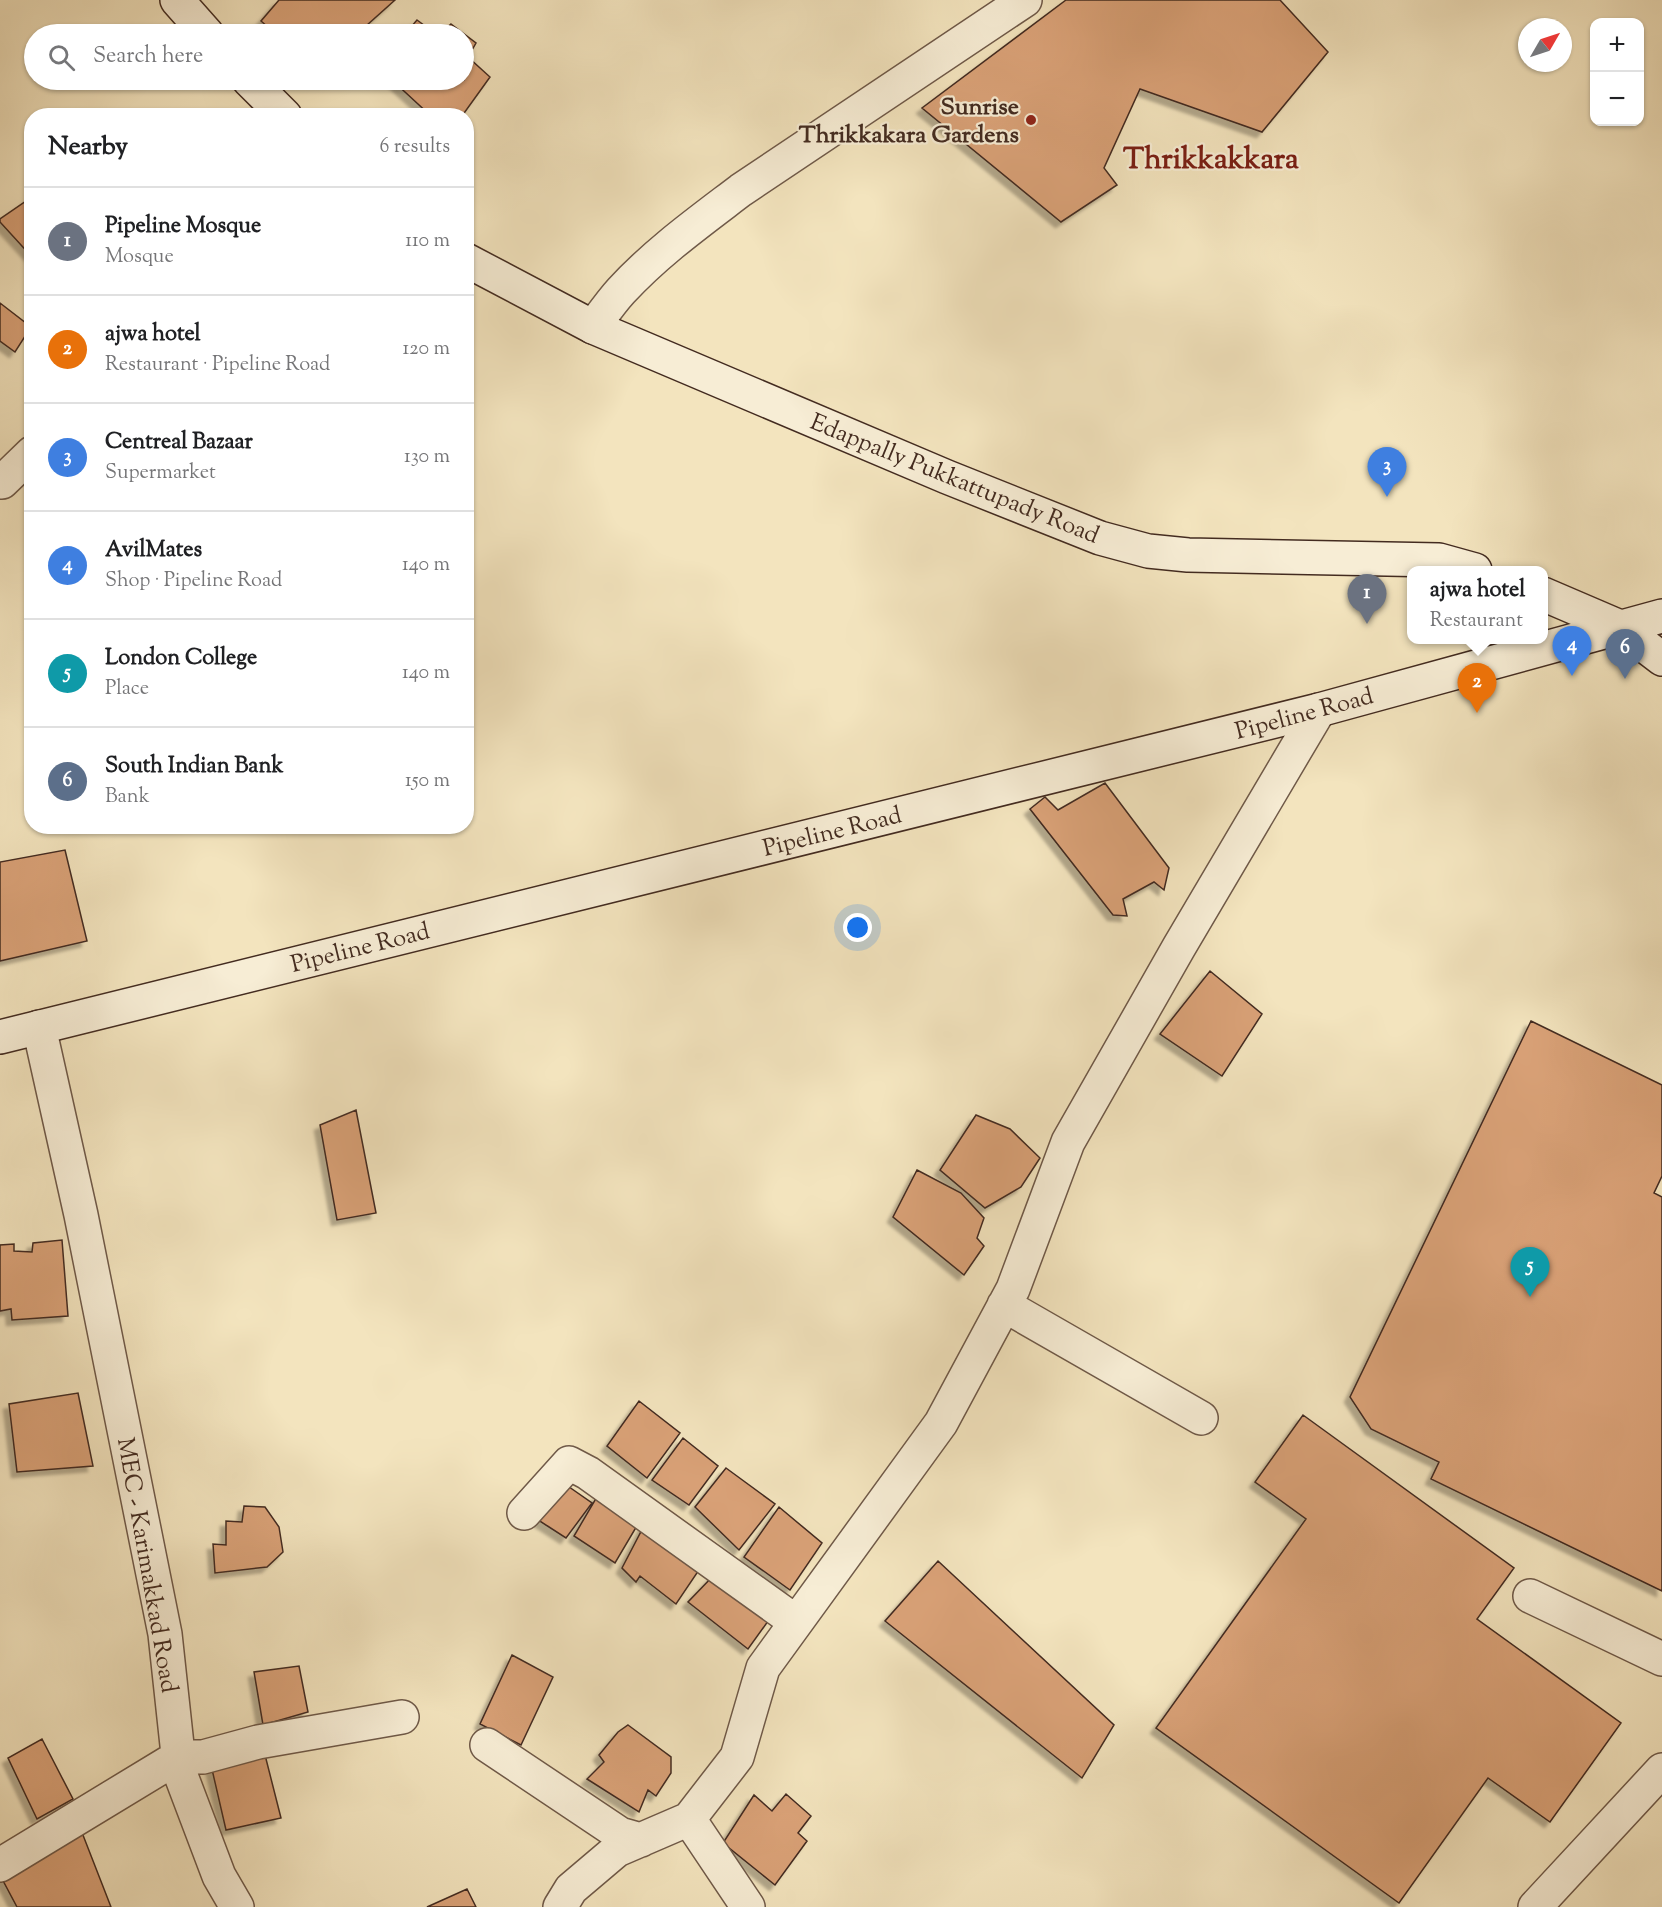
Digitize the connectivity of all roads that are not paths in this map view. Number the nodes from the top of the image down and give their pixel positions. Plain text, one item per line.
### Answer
1 (177, 0) edge
2 (1025, 0) edge
3 (198, 24) edge
4 (259, 90) edge
5 (277, 108) edge
6 (474, 264) edge
7 (593, 327) junction
8 (24, 461) edge
9 (0, 482) edge
10 (1460, 566) edge
11 (1548, 596) edge
12 (1662, 616) edge
13 (1620, 627) junction
14 (1662, 659) edge
15 (1318, 710) junction
16 (39, 1027) junction
17 (0, 1037) edge
18 (1004, 1305) junction
19 (1202, 1418) dead end
20 (524, 1513) dead end
21 (1530, 1596) dead end
22 (796, 1622) junction
23 (1662, 1659) edge
24 (402, 1718) dead end
25 (487, 1745) dead end
26 (178, 1757) junction
27 (1662, 1770) edge
28 (689, 1819) junction
29 (641, 1840) junction
30 (0, 1865) edge
31 (237, 1907) edge
32 (560, 1907) edge
33 (748, 1907) edge
34 (1535, 1907) edge

1 - 3 street
2 - 7 street
4 - 5 street
6 - 7 street, Edappally Pukkattupady Road
7 - 10 street, Edappally Pukkattupady Road
8 - 9 street
11 - 13 street
12 - 13 street, Pipeline Road
13 - 14 street
13 - 15 street, Pipeline Road
15 - 16 street, Pipeline Road
15 - 18 street
16 - 17 street, Pipeline Road
16 - 26 street, MEC - Karimakkad Road
18 - 19 street
18 - 22 street
20 - 22 street
21 - 23 street
22 - 28 street
24 - 26 street
25 - 29 street
26 - 30 street
26 - 31 street, MEC - Karimakkad Road
27 - 34 street
28 - 29 street
28 - 33 street
29 - 32 street

